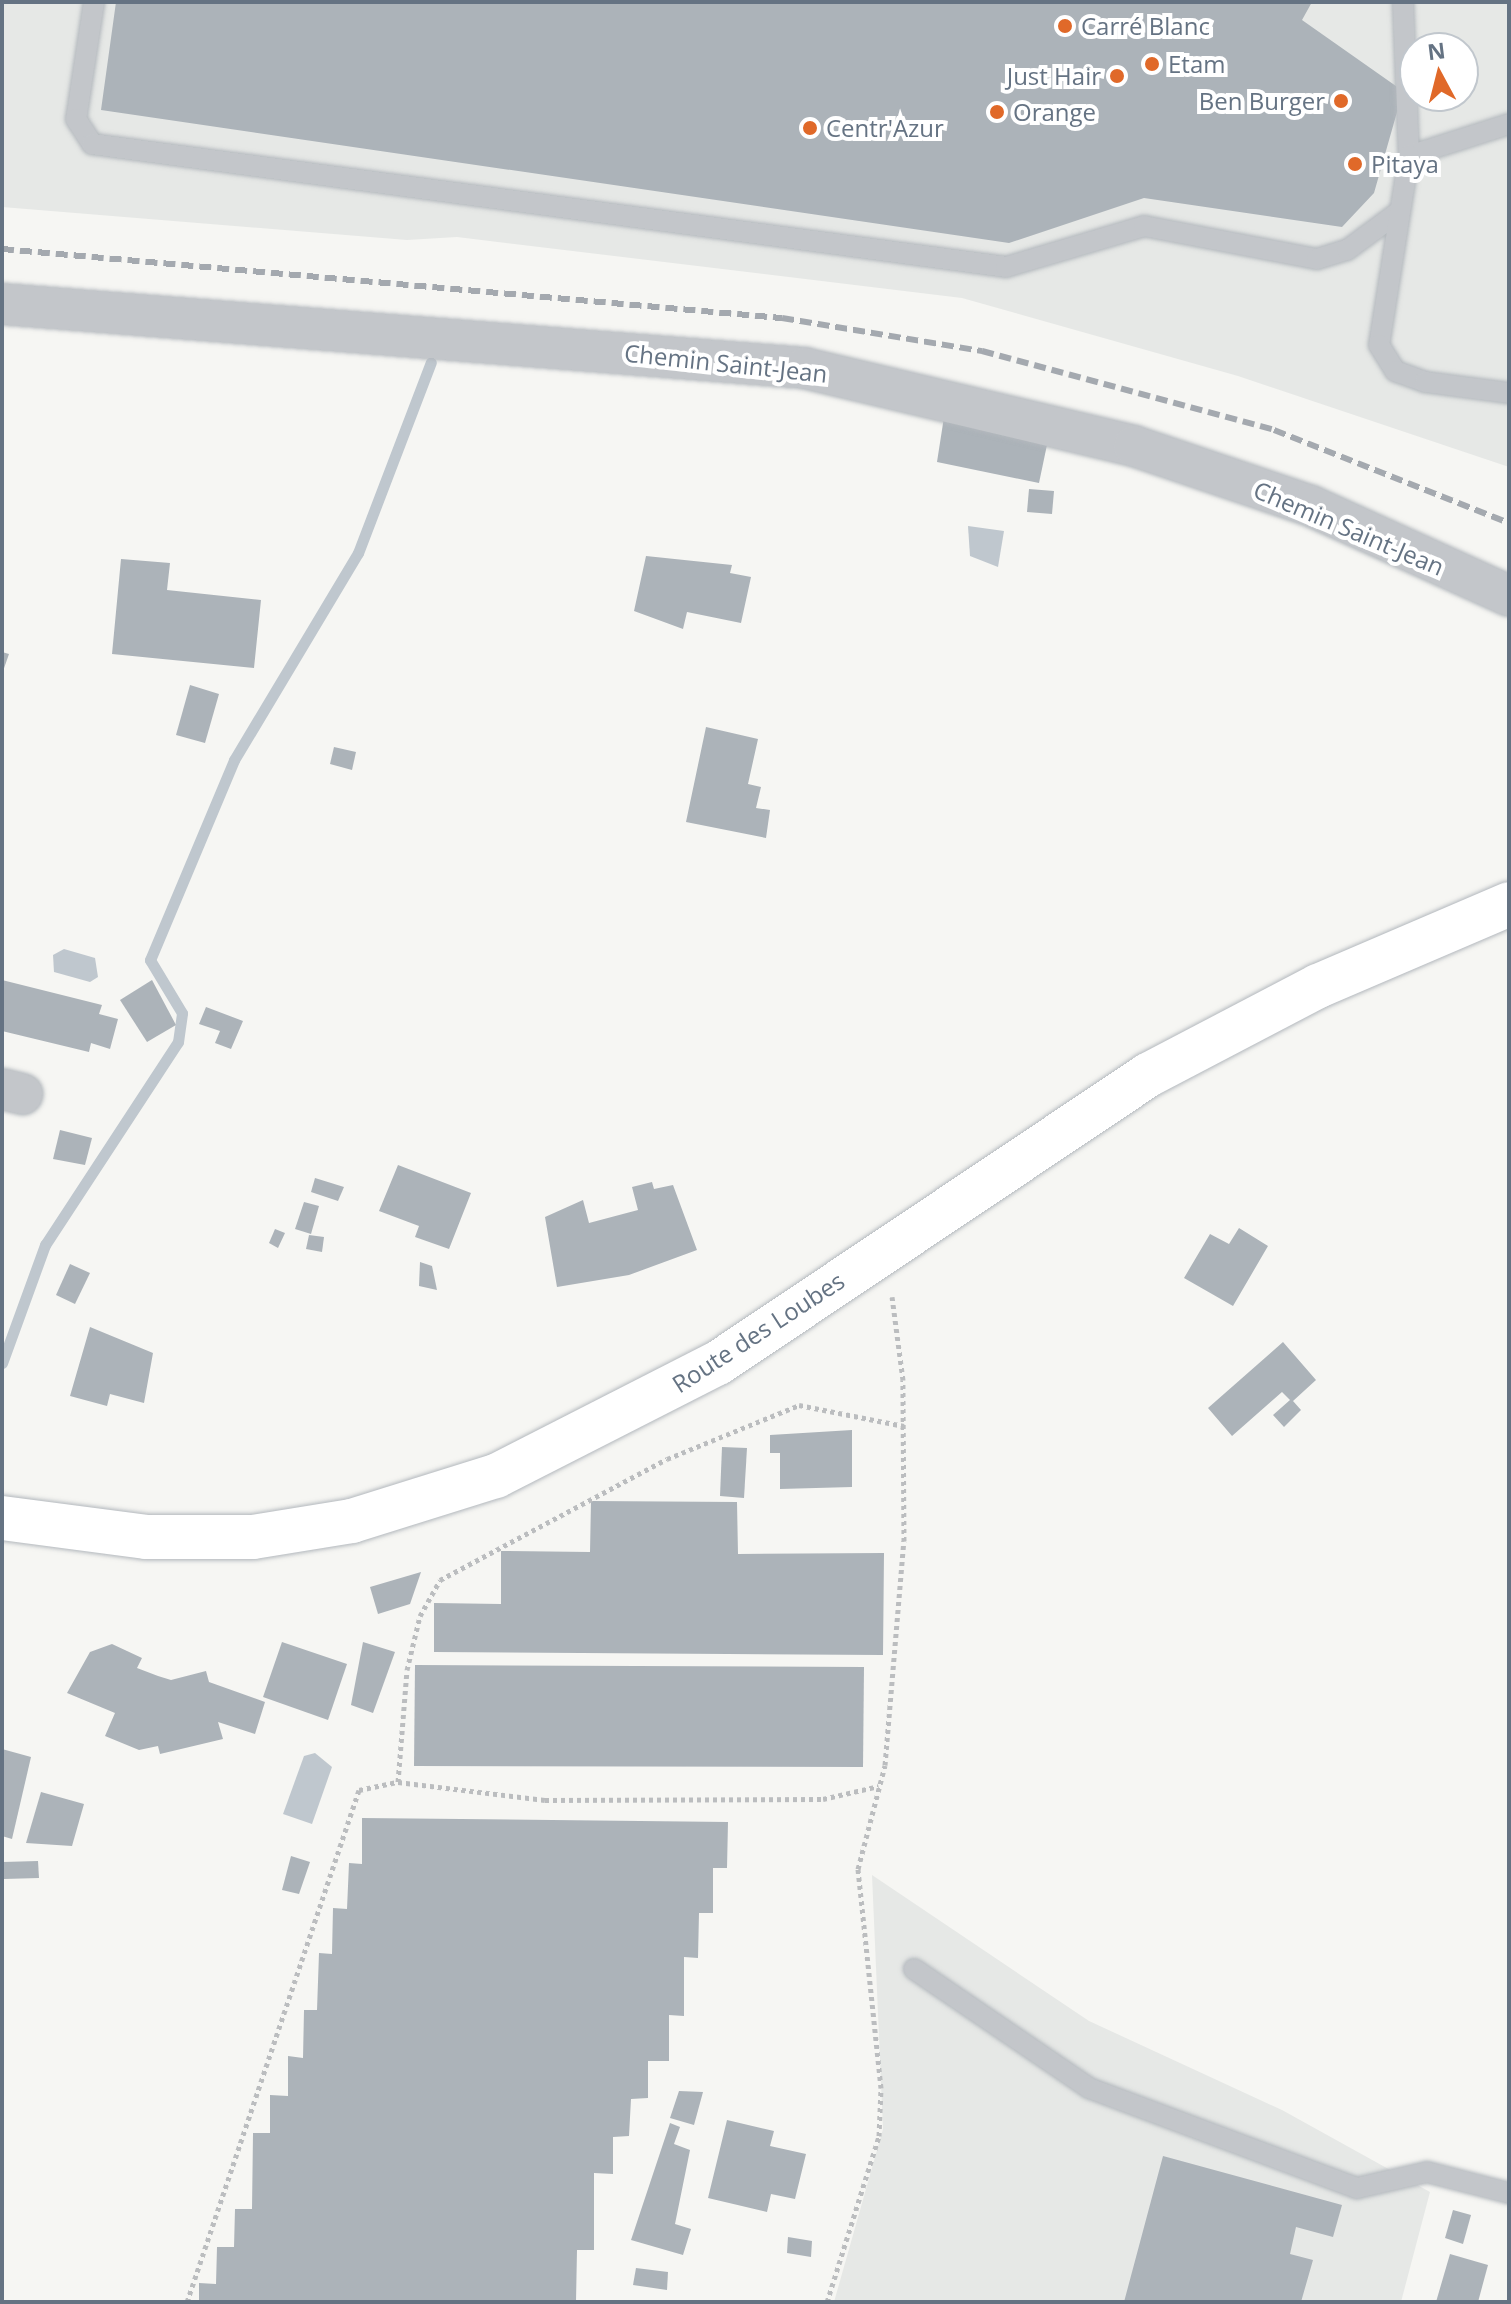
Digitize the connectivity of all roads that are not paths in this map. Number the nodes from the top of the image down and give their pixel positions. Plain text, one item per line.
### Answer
1 (94, 2) edge
2 (1403, 2) edge
3 (1509, 124) edge
4 (1409, 156) junction
5 (1400, 211) junction
6 (2, 304) edge
7 (1509, 393) edge
8 (1509, 596) edge
9 (1509, 904) edge
10 (1509, 929) edge
11 (1405, 946) junction
12 (3, 1525) edge
13 (914, 1969) dead end
14 (1509, 2193) edge

1 - 5 lane
2 - 4 lane
3 - 4 lane
4 - 5 lane
5 - 7 lane
6 - 8 street, Chemin Saint-Jean
9 - 11 main road, Route des Loubes
10 - 11 main road, Route des Loubes
11 - 12 main road, Route des Loubes
13 - 14 lane

